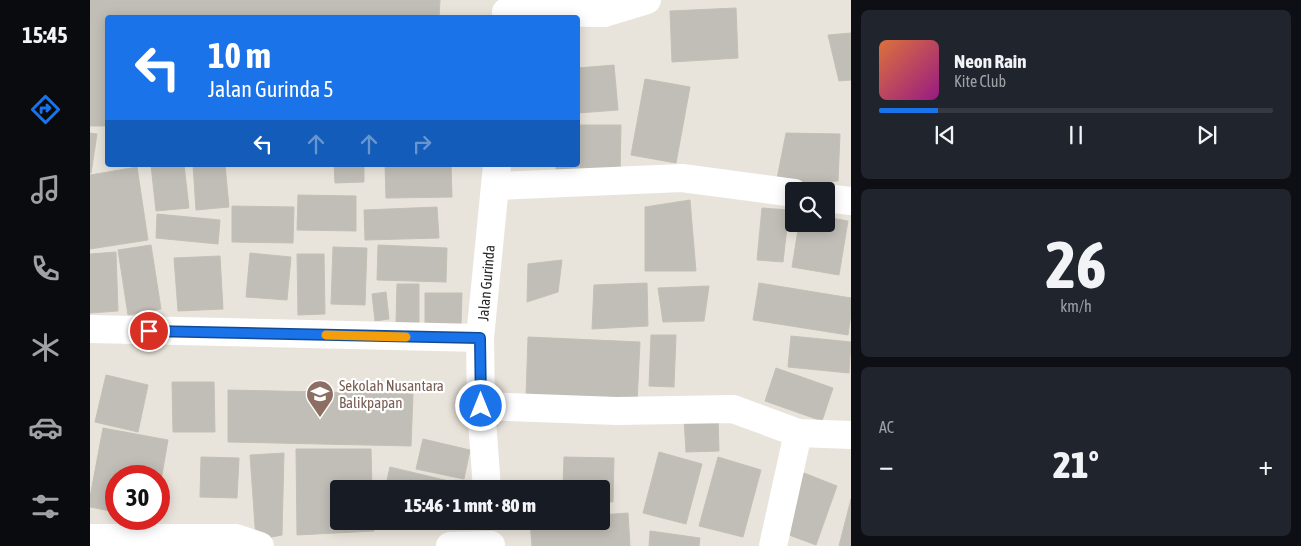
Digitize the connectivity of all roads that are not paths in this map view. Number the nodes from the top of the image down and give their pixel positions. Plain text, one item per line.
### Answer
1 (647, 0) edge
2 (506, 10) edge
3 (496, 176) edge
4 (785, 192) edge
5 (835, 199) edge
6 (851, 201) edge
7 (90, 329) edge
8 (480, 338) junction
9 (481, 406) junction
10 (798, 432) junction
11 (851, 435) edge
12 (486, 480) edge
13 (490, 537) edge
14 (90, 538) edge
15 (260, 546) edge
16 (450, 546) edge
17 (773, 546) edge

1 - 2 street
3 - 4 street
3 - 8 street, Jalan Gurinda
5 - 6 street
7 - 8 street
8 - 9 street, Jalan Gurinda
9 - 10 street
9 - 12 street, Jalan Gurinda
10 - 11 street
10 - 17 street
13 - 16 street
14 - 15 street

